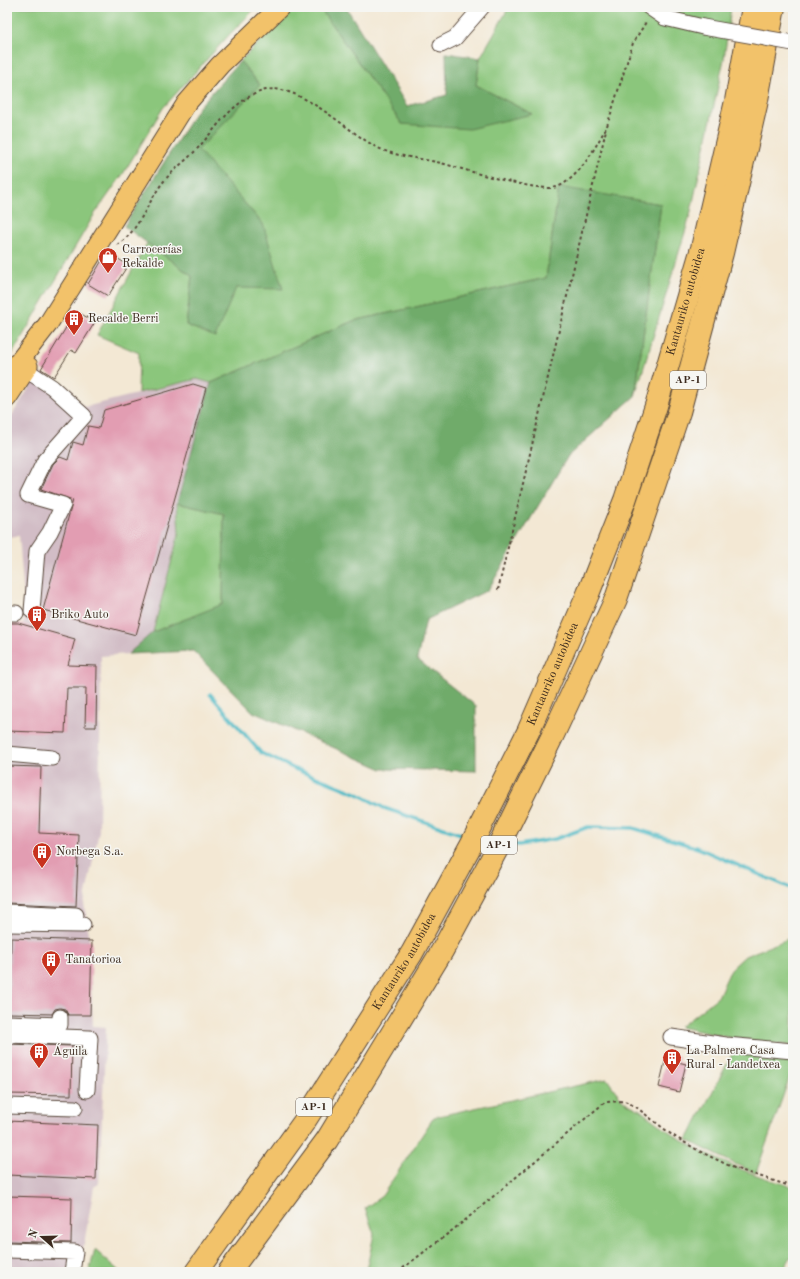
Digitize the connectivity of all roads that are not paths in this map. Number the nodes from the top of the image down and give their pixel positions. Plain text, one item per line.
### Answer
1 (280, 7) edge
2 (482, 7) edge
3 (753, 7) edge
4 (774, 7) edge
5 (651, 9) edge
6 (793, 43) edge
7 (442, 44) dead end
8 (48, 324) junction
9 (26, 370) junction
10 (7, 377) edge
11 (7, 398) edge
12 (32, 611) dead end
13 (7, 754) edge
14 (52, 758) dead end
15 (7, 912) edge
16 (7, 924) edge
17 (60, 1017) dead end
18 (7, 1023) edge
19 (7, 1035) edge
20 (671, 1037) dead end
21 (793, 1051) edge
22 (87, 1090) dead end
23 (7, 1106) edge
24 (75, 1108) dead end
25 (7, 1250) edge
26 (72, 1272) edge
27 (196, 1272) edge
28 (229, 1272) edge

1 - 8 main road
2 - 7 street
3 - 27 highway, Kantauriko autobidea / AP-1
4 - 28 highway, Kantauriko autobidea / AP-1
5 - 6 street, bridge
8 - 9 main road
8 - 10 main road
9 - 11 main road
9 - 12 street
13 - 14 street
15 - 16 street
17 - 18 street
19 - 22 street
20 - 21 street
23 - 24 street
25 - 26 street

